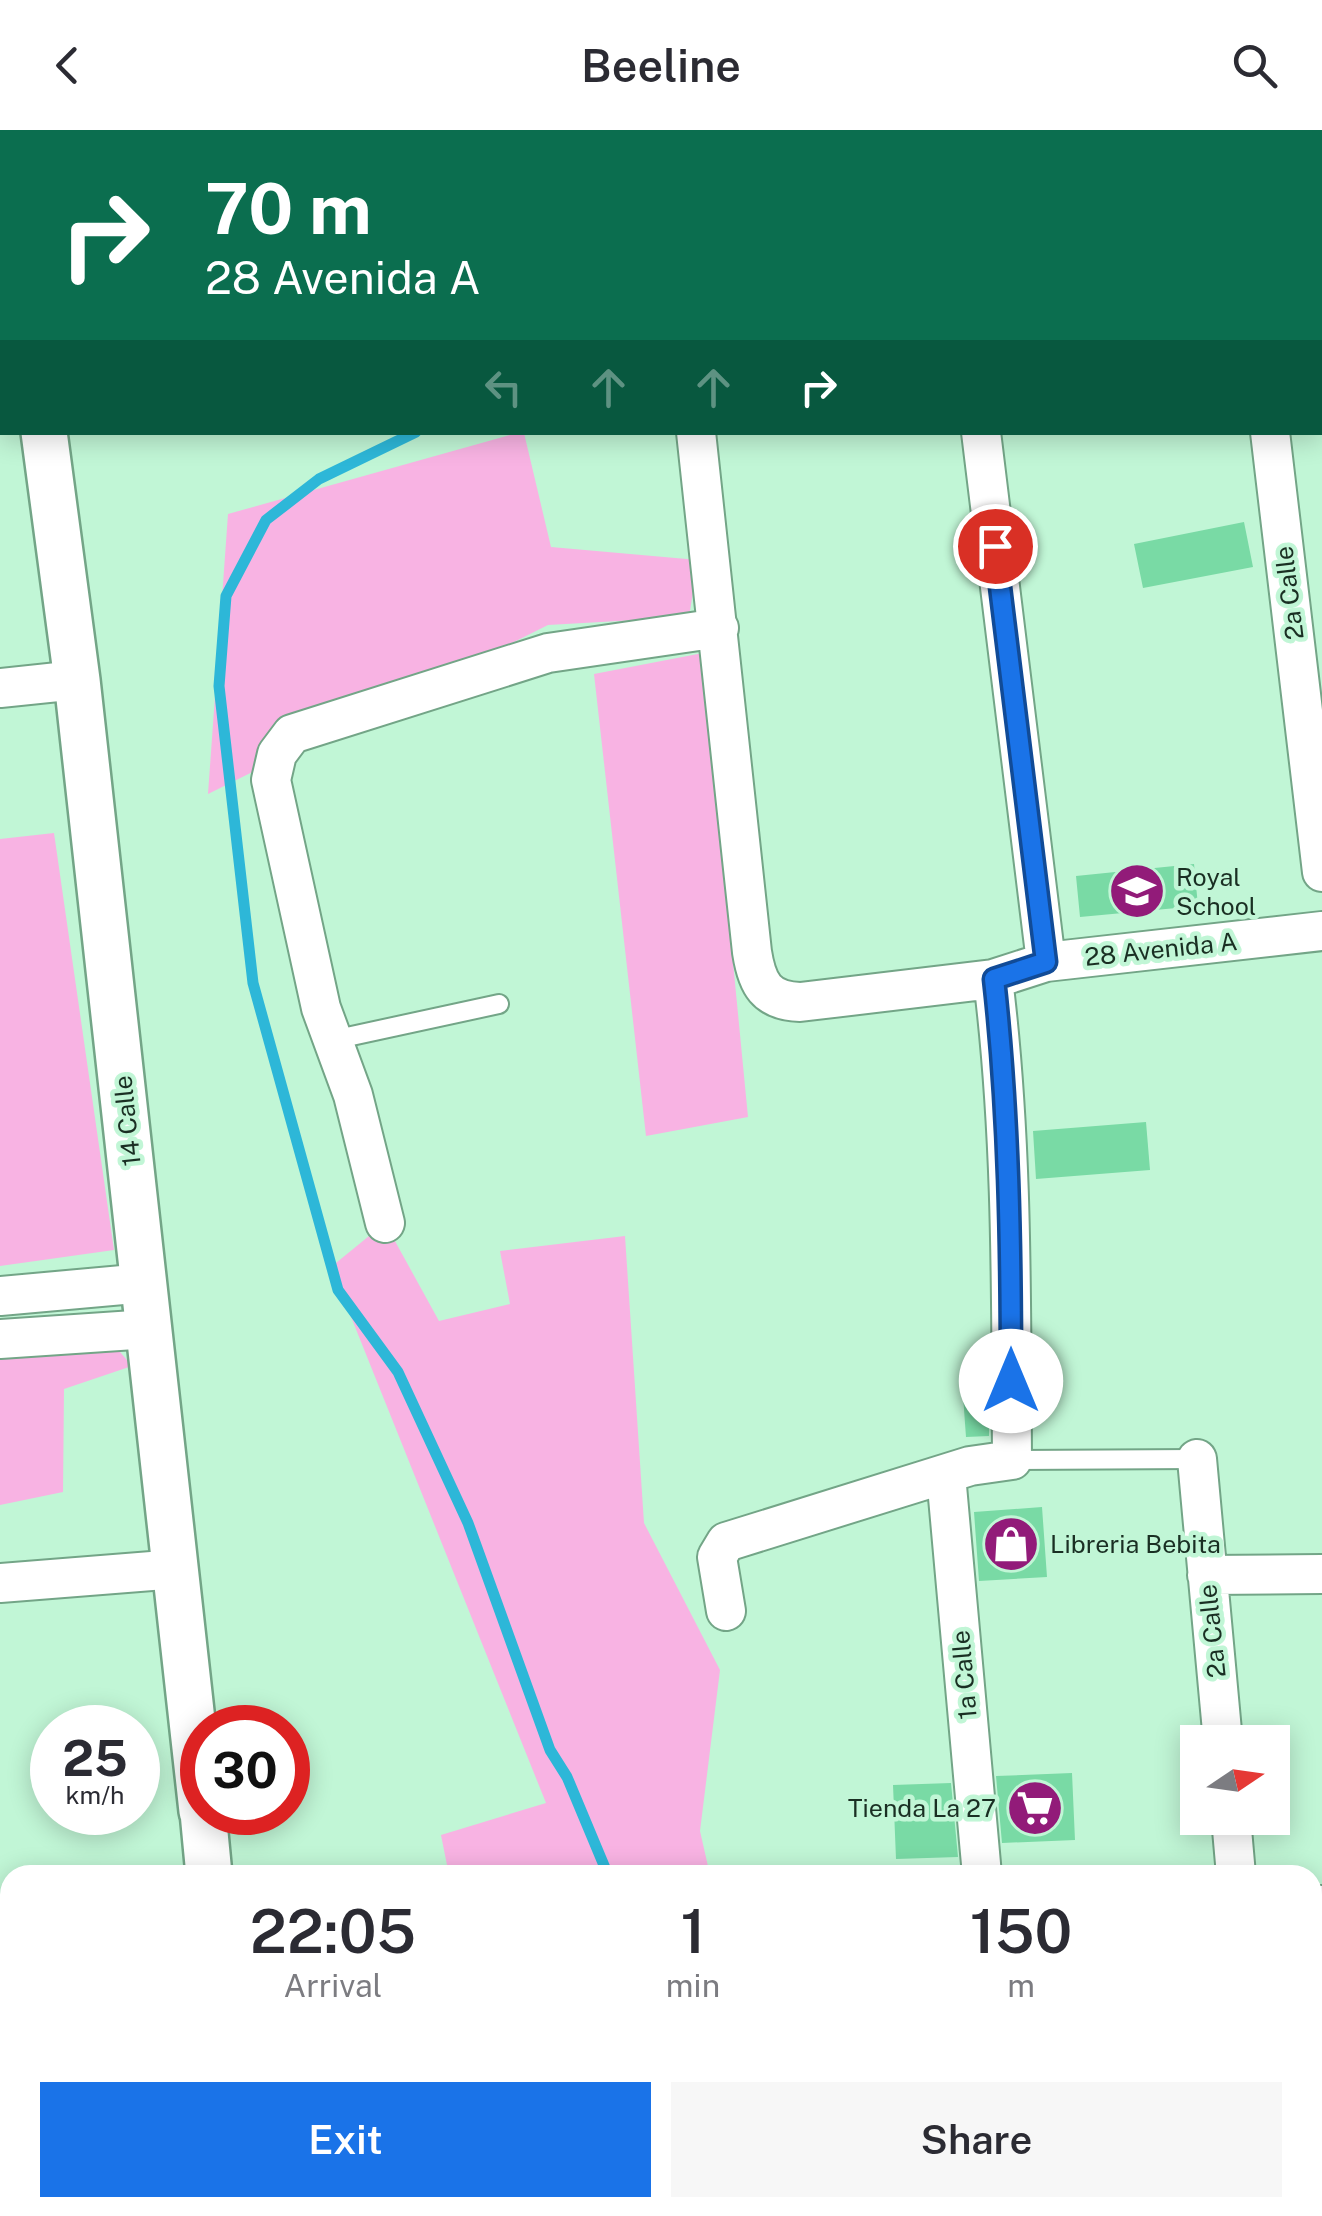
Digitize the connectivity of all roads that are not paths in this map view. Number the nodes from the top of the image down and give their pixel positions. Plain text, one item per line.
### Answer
1 (44, 435) edge
2 (696, 435) edge
3 (981, 435) edge
4 (1270, 435) edge
5 (719, 628) junction
6 (77, 680) junction
7 (0, 688) edge
8 (1322, 872) edge
9 (1322, 931) edge
10 (1046, 962) junction
11 (994, 979) junction
12 (499, 1004) dead end
13 (333, 1040) junction
14 (385, 1223) dead end
15 (145, 1283) junction
16 (0, 1296) edge
17 (149, 1329) junction
18 (0, 1339) edge
19 (1197, 1459) joint
20 (1012, 1460) junction
21 (946, 1474) junction
22 (177, 1570) junction
23 (1322, 1574) edge
24 (1207, 1575) junction
25 (0, 1583) edge
26 (726, 1611) dead end
27 (192, 1705) edge
28 (1221, 1725) edge
29 (205, 1835) edge
30 (1232, 1835) edge
31 (208, 1865) edge
32 (981, 1865) edge
33 (1235, 1865) edge

1 - 6 street, 14 Calle
2 - 5 street
3 - 10 street
4 - 8 street, 2a Calle
5 - 11 street, 28 Avenida A
5 - 13 street
6 - 7 street
6 - 15 street, 14 Calle
9 - 10 street, 28 Avenida A
10 - 11 street, 28 Avenida A
11 - 20 street
12 - 13 lane
13 - 14 street
15 - 16 street
15 - 17 street, 14 Calle
17 - 18 street
17 - 22 street, 14 Calle
19 - 20 lane
19 - 24 street, 2a Calle
20 - 21 street
21 - 26 street
21 - 32 street, 1a Calle
22 - 25 street
22 - 27 street, 14 Calle
23 - 24 street
24 - 28 street, 2a Calle
29 - 31 street, 14 Calle
30 - 33 street

